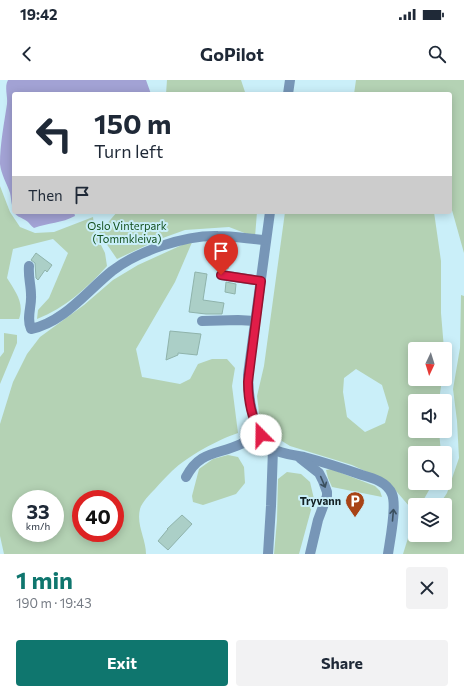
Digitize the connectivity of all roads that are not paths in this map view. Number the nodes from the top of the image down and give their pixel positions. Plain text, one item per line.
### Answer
1 (290, 80) edge
2 (288, 92) edge
3 (270, 214) edge
4 (266, 240) junction
5 (29, 266) dead end
6 (221, 275) dead end
7 (261, 281) junction
8 (202, 320) dead end
9 (255, 321) junction
10 (258, 430) junction
11 (273, 449) junction
12 (297, 455) junction
13 (186, 477) dead end
14 (268, 554) edge
15 (310, 554) edge
16 (388, 554) edge

1 - 2 street
3 - 4 street
4 - 5 street
4 - 7 street
6 - 7 street
7 - 9 street
8 - 9 street
9 - 10 street
10 - 11 street
10 - 13 street
11 - 12 street
11 - 14 street
12 -> 15 street
16 -> 12 street

